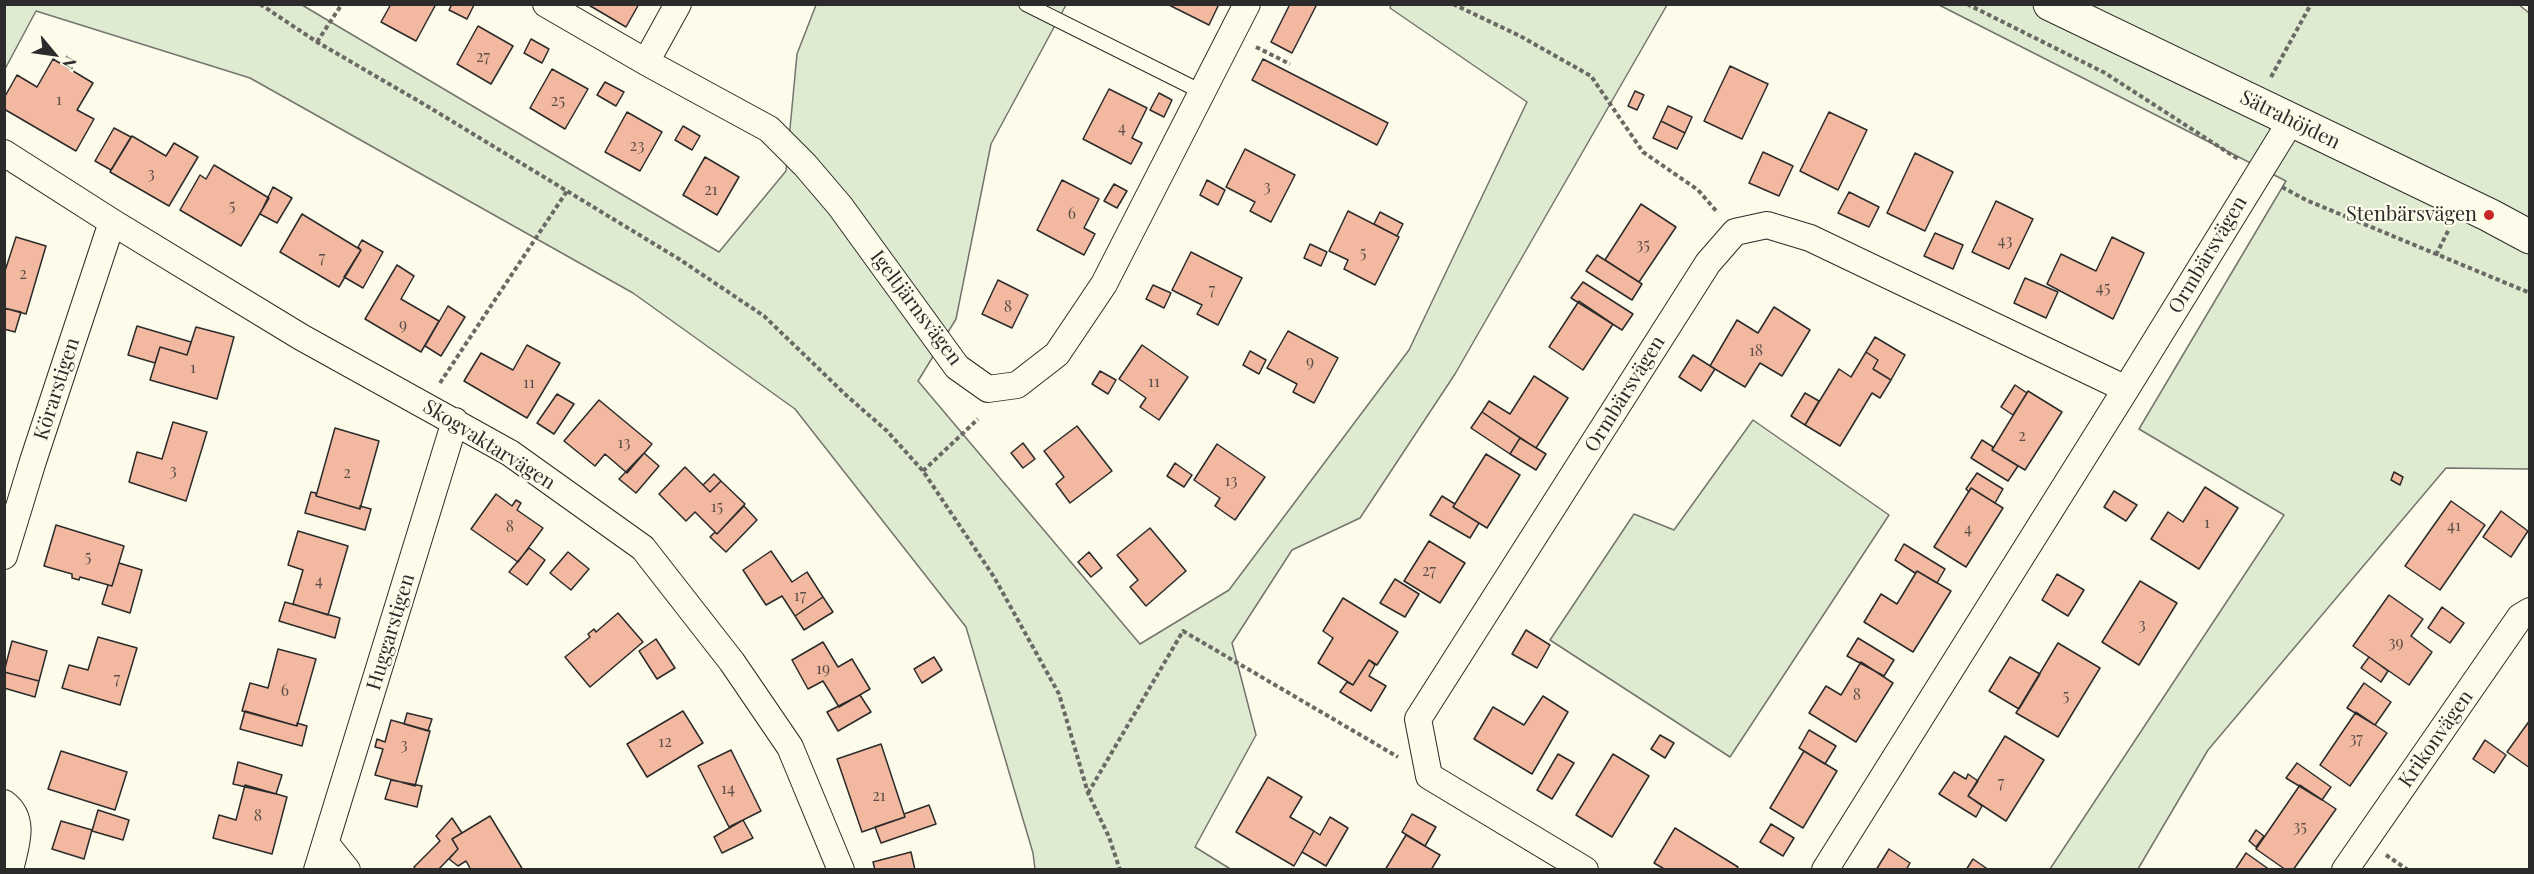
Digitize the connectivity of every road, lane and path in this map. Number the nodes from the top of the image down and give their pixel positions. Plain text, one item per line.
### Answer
1 (260, 4) edge
2 (342, 4) edge
3 (546, 4) edge
4 (678, 4) edge
5 (1026, 4) edge
6 (1247, 4) edge
7 (1454, 4) edge
8 (2050, 4) edge
9 (2312, 4) edge
10 (1232, 34) junction
11 (317, 42) junction
12 (646, 62) junction
13 (1290, 64) dead end
14 (1202, 92) junction
15 (2256, 104) junction
16 (2290, 121) junction
17 (4, 153) edge
18 (567, 191) junction
19 (112, 222) junction
20 (2449, 229) dead end
21 (1735, 232) junction
22 (2529, 237) edge
23 (2436, 255) dead end
24 (2126, 390) junction
25 (426, 405) junction
26 (978, 419) dead end
27 (455, 421) junction
28 (923, 471) junction
29 (4, 556) edge
30 (2529, 611) edge
31 (1429, 776) junction
32 (1088, 793) junction
33 (4, 803) edge
34 (326, 844) junction
35 (10, 870) edge
36 (317, 870) edge
37 (347, 870) edge
38 (842, 870) edge
39 (1120, 870) edge
40 (1585, 870) edge
41 (1825, 870) edge
42 (2345, 870) edge

1 - 11 path
2 - 11 path
3 - 12 street, Igeltjärnsvägen
4 - 12 street
5 - 14 lane
6 - 10 street, Igeltjärnsvägen
7 - 21 path
8 - 15 street, Sätrahöjden
9 - 15 path
10 - 13 path
10 - 14 street, Igeltjärnsvägen
11 - 18 path
12 - 14 street, Igeltjärnsvägen
15 - 16 street, Sätrahöjden
16 - 22 street, Sätrahöjden
16 - 24 street, Ormbärsvägen
17 - 19 street, Skogvaktarvägen
18 - 25 path
18 - 28 path
19 - 25 street, Skogvaktarvägen
19 - 29 street, Körarstigen
20 - 23 path
21 - 24 street
21 - 31 street, Ormbärsvägen
24 - 41 street, Ormbärsvägen
25 - 27 street, Skogvaktarvägen
26 - 28 path
27 - 34 street, Huggarstigen
27 - 38 street, Skogvaktarvägen
28 - 32 path
30 - 42 street, Krikonvägen
31 - 32 path
31 - 40 street
32 - 39 path
33 - 35 street
34 - 36 street, Huggarstigen
34 - 37 street

